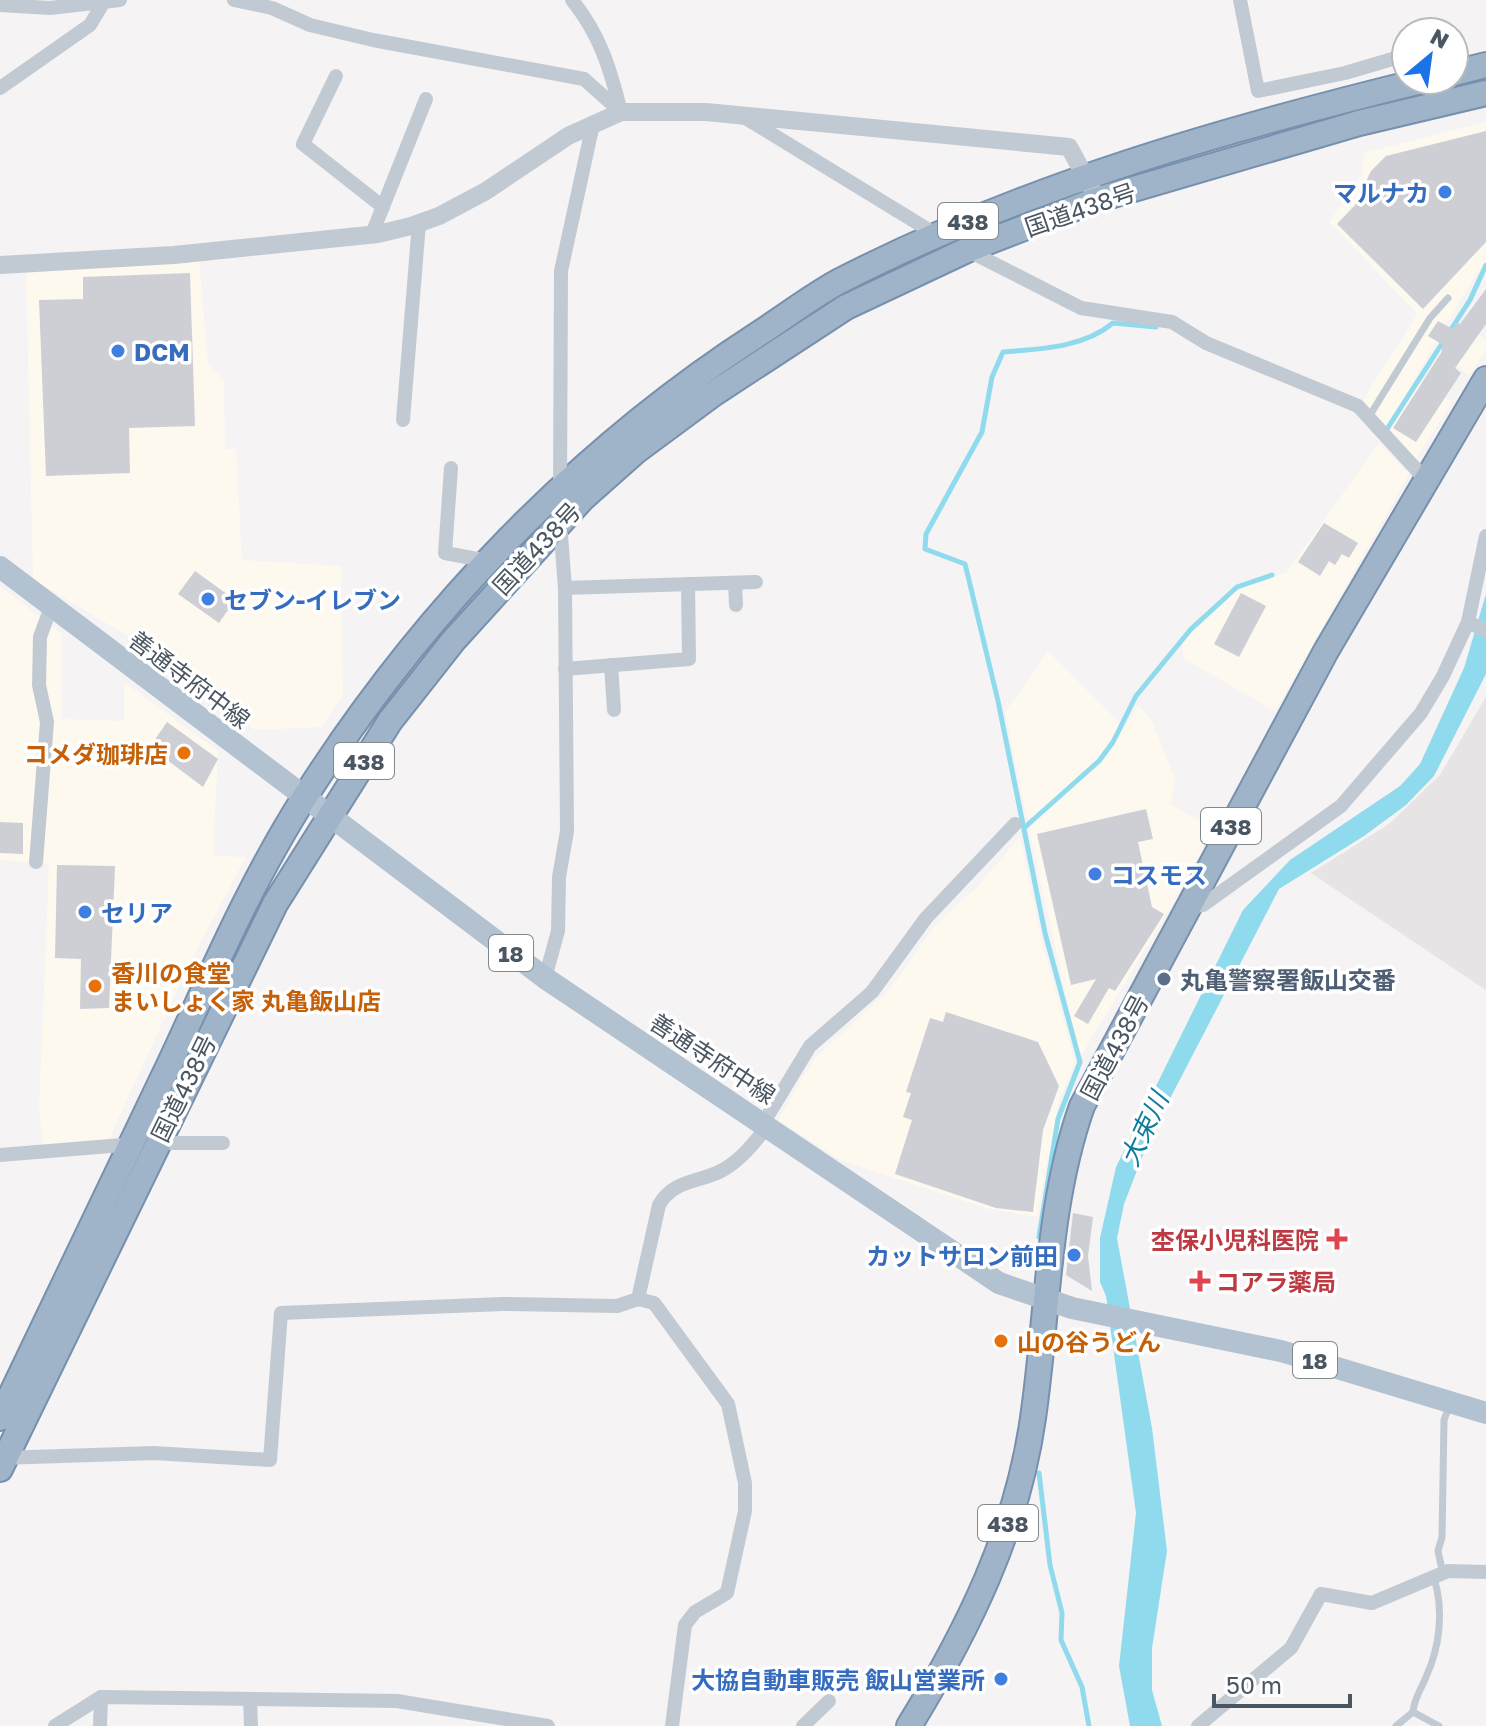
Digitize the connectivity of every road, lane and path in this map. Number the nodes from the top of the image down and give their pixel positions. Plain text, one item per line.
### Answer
1 (120, 0) edge
2 (234, 0) edge
3 (572, 0) edge
4 (1240, 0) edge
5 (0, 5) edge
6 (102, 5) junction
7 (1390, 60) edge
8 (0, 68) edge
9 (1345, 73) junction
10 (17, 74) junction
11 (336, 76) dead end
12 (0, 88) edge
13 (1390, 89) edge
14 (1486, 93) edge
15 (1352, 98) junction
16 (426, 99) dead end
17 (621, 112) junction
18 (744, 117) junction
19 (1359, 123) junction
20 (593, 124) junction
21 (1088, 176) junction
22 (1096, 200) junction
23 (383, 207) junction
24 (419, 223) junction
25 (372, 234) junction
26 (937, 235) junction
27 (967, 250) junction
28 (0, 265) edge
29 (1448, 298) dead end
30 (1486, 379) edge
31 (1370, 415) junction
32 (403, 420) dead end
33 (451, 468) dead end
34 (1425, 479) junction
35 (560, 490) junction
36 (560, 522) junction
37 (1486, 536) edge
38 (488, 561) junction
39 (0, 567) edge
40 (756, 582) dead end
41 (735, 583) junction
42 (688, 584) junction
43 (565, 588) junction
44 (736, 605) dead end
45 (51, 607) junction
46 (1476, 626) edge
47 (611, 665) junction
48 (565, 669) junction
49 (614, 710) dead end
50 (304, 799) junction
51 (329, 817) junction
52 (1015, 824) dead end
53 (36, 862) dead end
54 (1188, 907) junction
55 (545, 978) junction
56 (766, 1124) junction
57 (157, 1143) junction
58 (223, 1143) dead end
59 (131, 1144) junction
60 (0, 1155) edge
61 (638, 1299) junction
62 (1046, 1300) junction
63 (1450, 1402) junction
64 (1486, 1413) edge
65 (0, 1418) edge
66 (2, 1461) edge
67 (1486, 1572) edge
68 (1439, 1576) junction
69 (101, 1697) junction
70 (250, 1699) junction
71 (829, 1701) dead end
72 (1413, 1712) junction
73 (55, 1726) edge
74 (100, 1726) edge
75 (251, 1726) edge
76 (548, 1726) edge
77 (672, 1726) edge
78 (803, 1726) edge
79 (909, 1726) edge
80 (1198, 1726) edge
81 (1396, 1726) edge
82 (1439, 1726) edge

1 - 6 street
2 - 17 street
3 - 17 street
4 - 9 street
5 - 6 street
6 - 10 street
7 - 9 street
8 - 10 street
9 - 15 street
10 - 12 street
11 - 23 street
13 - 15 highway, 国道438号 / 438
14 - 19 highway, 国道438号 / 438
15 - 19 street
15 - 21 highway, 国道438号 / 438
16 - 23 street
17 - 18 street
17 - 20 street
18 - 21 street
18 - 26 street
19 - 22 highway, 国道438号 / 438
20 - 24 street
20 - 35 street
21 - 22 street
21 - 26 highway, 国道438号 / 438
22 - 27 highway, 国道438号 / 438
23 - 25 street
24 - 25 street
24 - 32 street
25 - 28 street
26 - 35 highway, 国道438号 / 438
27 - 31 street
27 - 36 highway, 国道438号 / 438
29 - 31 lane
30 - 34 highway, 国道438号 / 438
31 - 34 street
33 - 38 street
34 - 54 highway, 国道438号 / 438
35 - 36 street
35 - 38 highway, 国道438号 / 438
36 - 43 street
36 - 51 highway, 国道438号 / 438
37 - 46 street
38 - 50 highway, 国道438号 / 438
39 - 45 main road, 善通寺府中線 / 18
40 - 41 street
41 - 42 street
41 - 44 street
42 - 43 street
42 - 47 street
43 - 48 street
45 - 50 main road, 善通寺府中線 / 18
45 - 53 street
46 - 54 street
47 - 48 street
47 - 49 street
48 - 55 street
50 - 51 main road, 善通寺府中線 / 18
50 - 59 highway, 国道438号 / 438
51 - 55 main road, 善通寺府中線 / 18
51 - 57 highway, 国道438号 / 438
52 - 56 street
54 - 62 highway, 国道438号 / 438
55 - 56 main road, 善通寺府中線 / 18
56 - 61 street
56 - 62 main road, 善通寺府中線 / 18
57 - 58 street
57 - 59 street
57 - 66 highway, 国道438号 / 438
59 - 60 street
59 - 65 highway, 国道438号 / 438
61 - 66 street
61 - 77 street
62 - 63 main road, 善通寺府中線 / 18
62 - 79 highway, 国道438号 / 438
63 - 64 main road, 善通寺府中線 / 18
63 - 68 lane
67 - 68 street
68 - 72 lane
68 - 80 street
69 - 70 street
69 - 73 street
69 - 74 street
70 - 75 street
70 - 76 street
71 - 78 street
72 - 81 lane
72 - 82 lane

